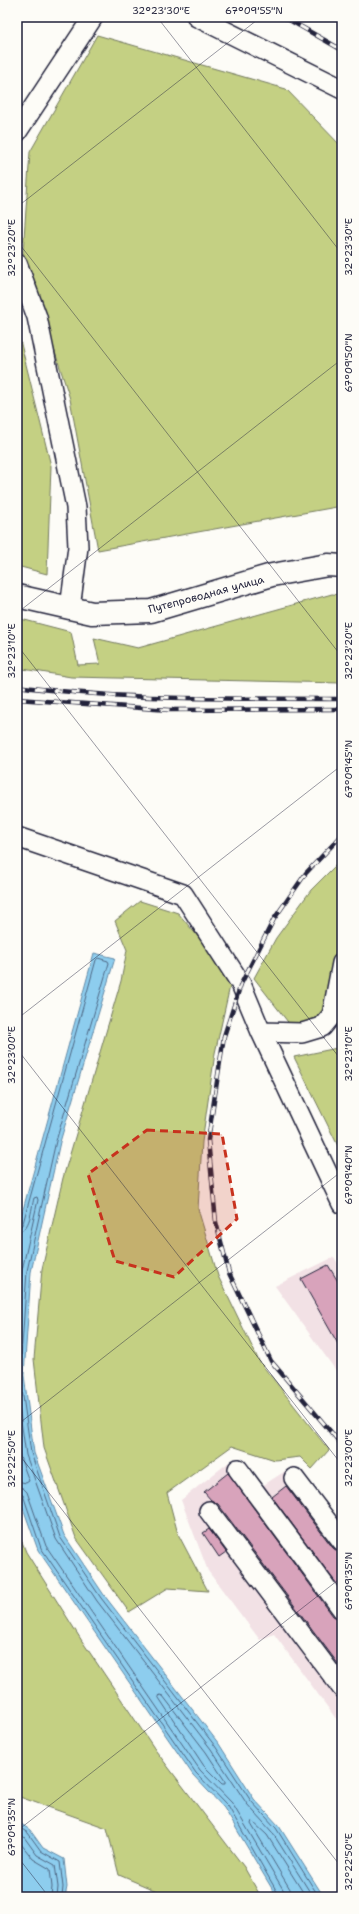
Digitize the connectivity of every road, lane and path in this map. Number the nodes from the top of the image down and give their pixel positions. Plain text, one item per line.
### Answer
1 (92, 17) edge
2 (197, 17) edge
3 (342, 89) edge
4 (17, 132) edge
5 (17, 264) edge
6 (342, 566) edge
7 (17, 596) edge
8 (70, 608) junction
9 (17, 837) edge
10 (342, 963) edge
11 (342, 1025) edge
12 (322, 1027) junction
13 (261, 1032) junction
14 (342, 1204) edge
15 (238, 1469) dead end
16 (294, 1478) dead end
17 (210, 1511) dead end
18 (342, 1541) edge
19 (342, 1609) edge
20 (342, 1688) edge

1 - 4 street
2 - 3 street
5 - 8 street
6 - 8 main road, Путепроводная улица
7 - 8 main road, Путепроводная улица
9 - 13 street
10 - 12 street
11 - 12 street
12 - 13 street
13 - 14 street
15 - 19 street
16 - 18 street
17 - 20 street

